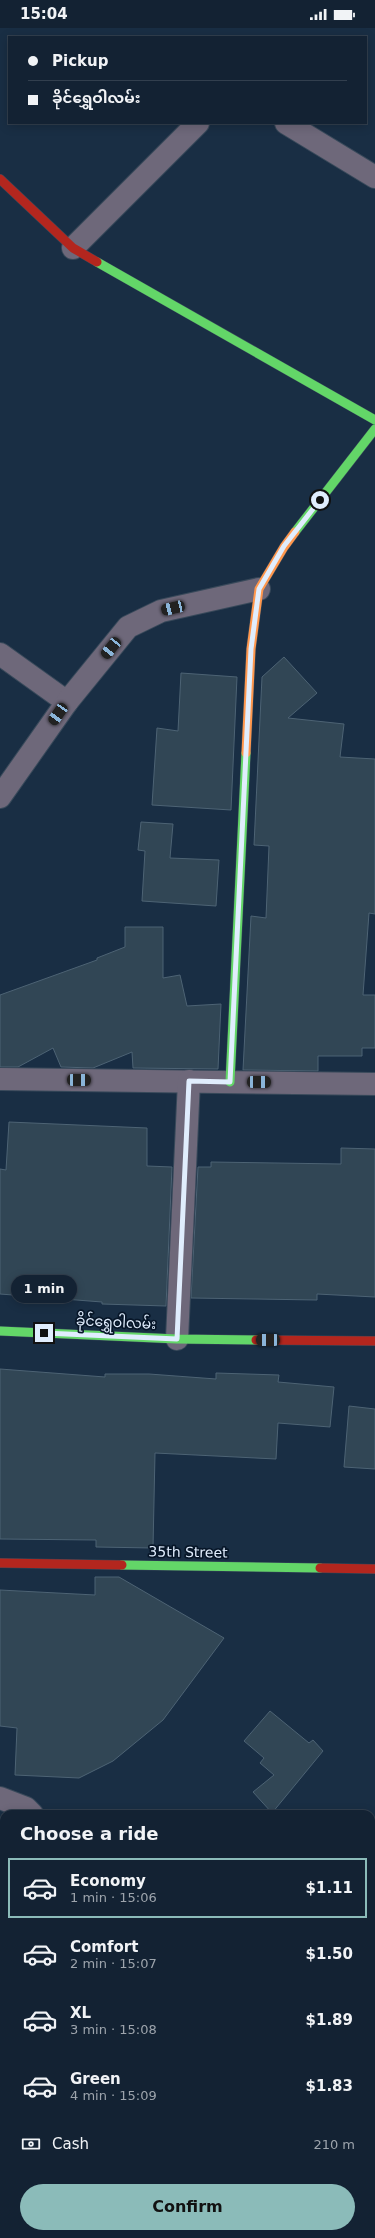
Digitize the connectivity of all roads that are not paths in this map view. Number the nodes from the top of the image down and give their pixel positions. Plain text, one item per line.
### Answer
1 (197, 124) edge
2 (288, 124) edge
3 (375, 177) edge
4 (0, 179) edge
5 (73, 248) junction
6 (375, 420) edge
7 (375, 429) edge
8 (259, 589) junction
9 (0, 654) edge
10 (67, 702) junction
11 (0, 798) edge
12 (0, 1079) edge
13 (189, 1081) junction
14 (230, 1082) junction
15 (375, 1084) edge
16 (0, 1331) edge
17 (177, 1339) junction
18 (375, 1341) edge
19 (0, 1563) edge
20 (375, 1569) edge
21 (0, 1798) edge
22 (28, 1810) edge

1 - 5 street
2 - 3 street
4 - 5 street
5 - 6 street
7 - 8 street
8 - 10 street
8 - 14 street
9 - 10 street
10 - 11 street
12 - 13 street
13 - 14 street
13 - 17 street
14 - 15 street
16 - 17 street, ခိုင်ရွှေဝါလမ်း
17 - 18 street, ခိုင်ရွှေဝါလမ်း
19 - 20 street, 35th Street
21 - 22 street

